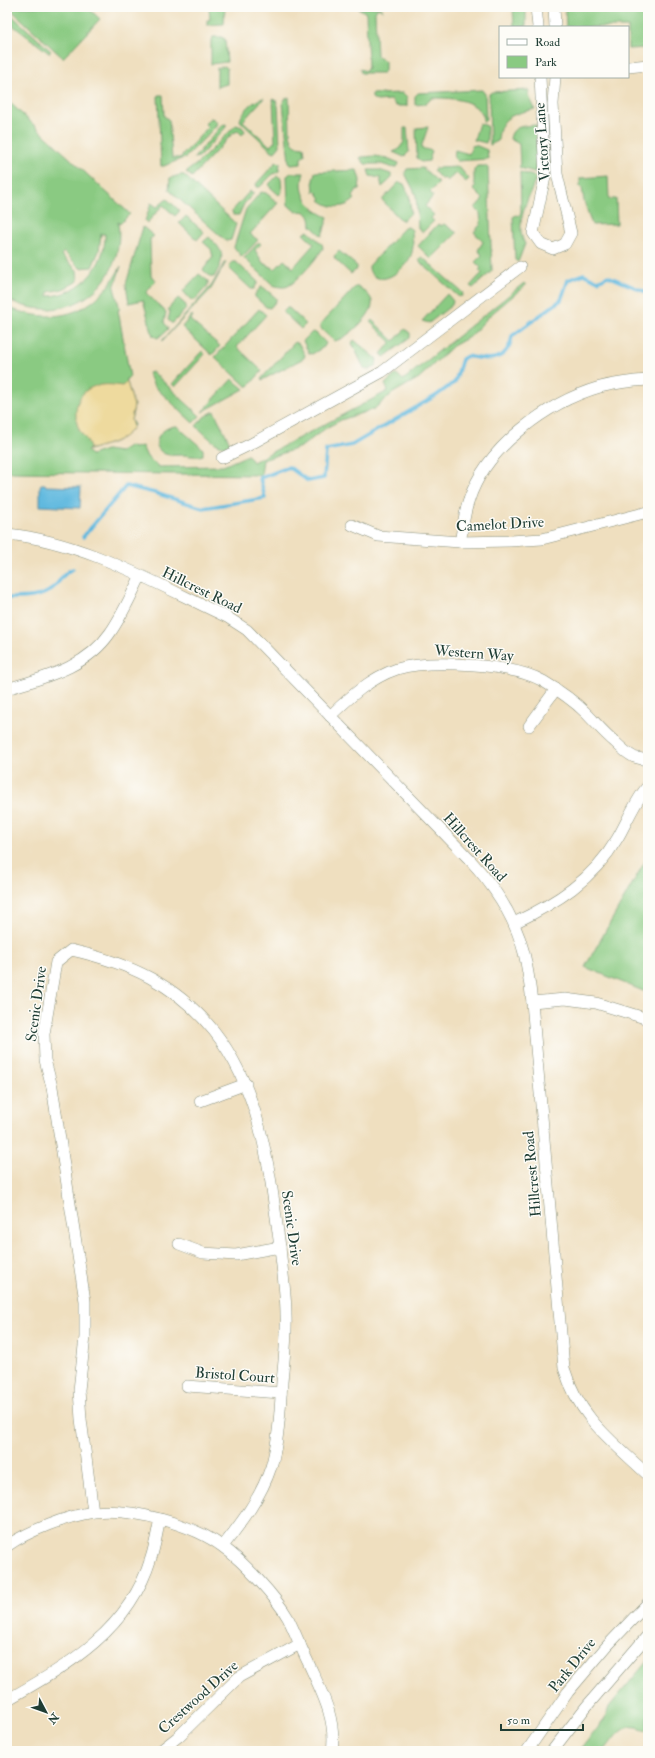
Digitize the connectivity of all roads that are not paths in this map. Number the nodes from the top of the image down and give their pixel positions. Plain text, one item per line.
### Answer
1 (536, 7) edge
2 (554, 7) edge
3 (538, 26) edge
4 (555, 26) edge
5 (648, 65) edge
6 (629, 67) edge
7 (540, 78) edge
8 (555, 78) edge
9 (520, 268) dead end
10 (648, 380) edge
11 (222, 458) dead end
12 (648, 512) edge
13 (352, 525) dead end
14 (7, 534) edge
15 (460, 542) junction
16 (140, 576) junction
17 (7, 689) edge
18 (556, 689) junction
19 (330, 716) junction
20 (529, 726) dead end
21 (648, 761) edge
22 (648, 786) edge
23 (514, 923) junction
24 (532, 1002) junction
25 (648, 1019) edge
26 (246, 1084) junction
27 (200, 1101) dead end
28 (179, 1244) dead end
29 (280, 1247) junction
30 (187, 1386) dead end
31 (281, 1393) junction
32 (647, 1473) edge
33 (93, 1512) junction
34 (160, 1519) junction
35 (7, 1546) edge
36 (223, 1546) junction
37 (648, 1603) edge
38 (648, 1635) edge
39 (300, 1644) junction
40 (7, 1700) edge
41 (160, 1751) edge
42 (332, 1751) edge
43 (527, 1751) edge
44 (552, 1751) edge

1 - 3 street
2 - 4 street
5 - 6 street
7 - 8 street, Victory Lane
9 - 11 street
10 - 15 street
12 - 15 street, Camelot Drive
13 - 15 street, Camelot Drive
14 - 16 street, Hillcrest Road
16 - 17 street
16 - 19 street, Hillcrest Road
18 - 19 street, Western Way
18 - 20 street
18 - 21 street, Western Way
19 - 23 street, Hillcrest Road
22 - 23 street
23 - 24 street, Hillcrest Road
24 - 25 street
24 - 32 street, Hillcrest Road
26 - 27 street
26 - 29 street, Scenic Drive
26 - 33 street, Scenic Drive
28 - 29 street
29 - 31 street, Scenic Drive
30 - 31 street, Bristol Court
31 - 36 street, Scenic Drive
33 - 34 street
33 - 35 street
34 - 36 street
34 - 40 street
36 - 39 street
37 - 43 street, Park Drive
38 - 44 street
39 - 41 street, Crestwood Drive
39 - 42 street

